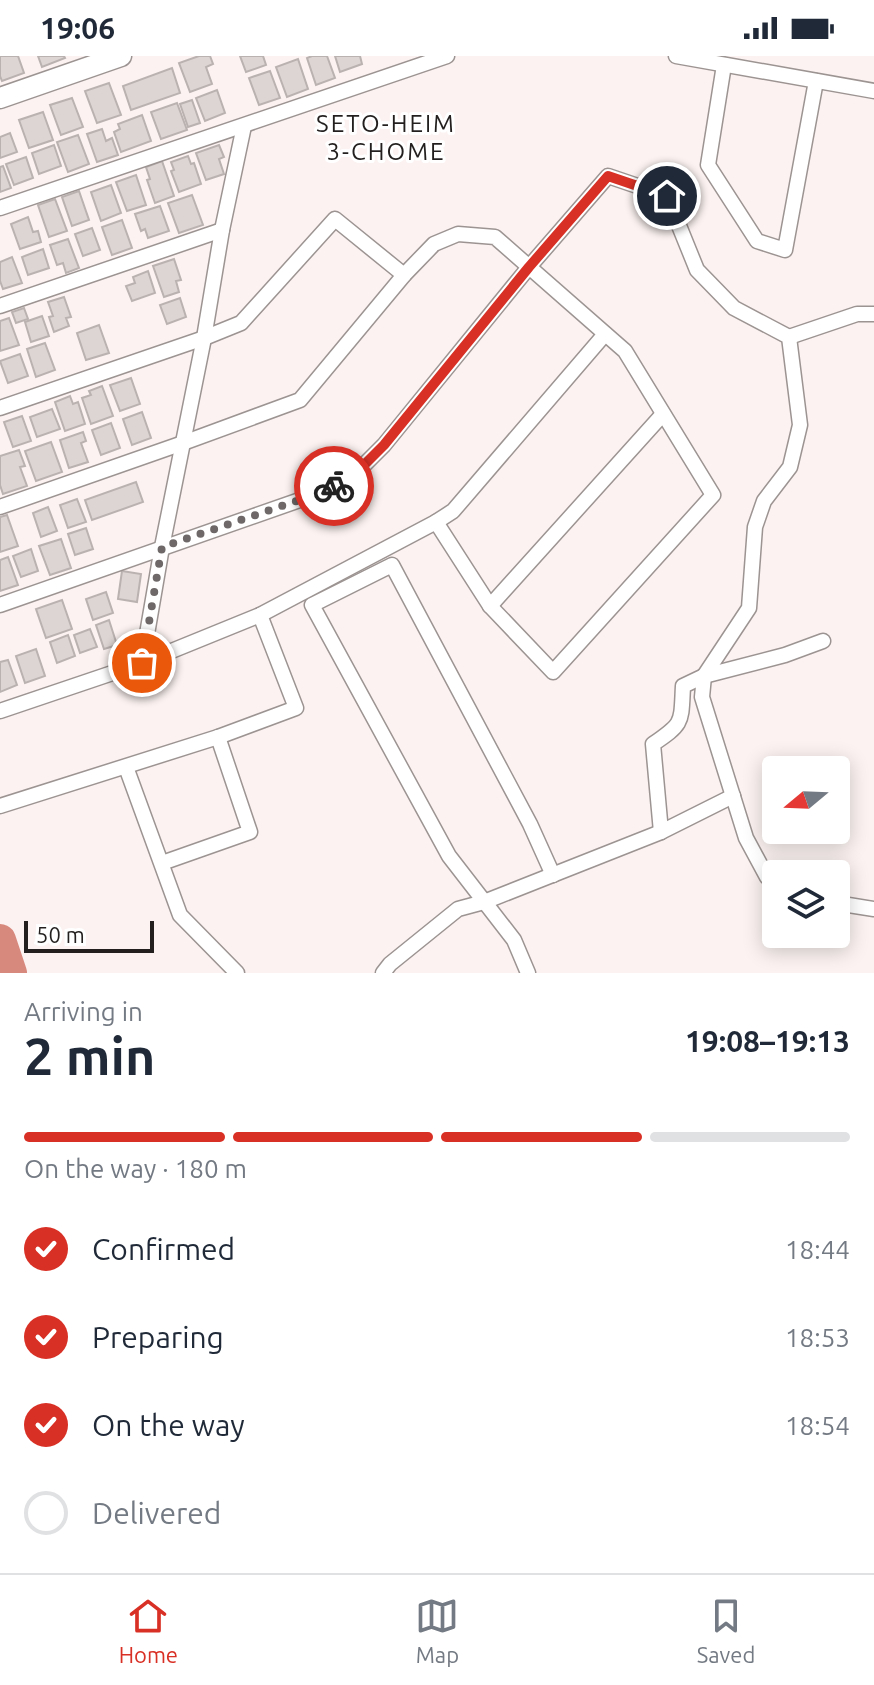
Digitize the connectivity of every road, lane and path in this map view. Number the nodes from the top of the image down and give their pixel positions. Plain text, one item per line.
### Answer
1 (121, 56) edge
2 (447, 56) edge
3 (676, 56) edge
4 (724, 65) junction
5 (816, 81) junction
6 (874, 91) edge
7 (0, 98) edge
8 (244, 126) junction
9 (0, 208) edge
10 (222, 230) junction
11 (529, 267) junction
12 (404, 275) junction
13 (0, 306) edge
14 (874, 314) edge
15 (605, 334) junction
16 (789, 337) junction
17 (204, 338) junction
18 (0, 408) edge
19 (663, 414) junction
20 (183, 443) junction
21 (0, 507) edge
22 (436, 522) junction
23 (162, 547) junction
24 (0, 605) edge
25 (490, 606) junction
26 (260, 615) junction
27 (823, 641) dead end
28 (142, 663) junction
29 (704, 676) junction
30 (0, 711) edge
31 (218, 737) junction
32 (126, 767) junction
33 (733, 796) junction
34 (0, 806) edge
35 (661, 832) junction
36 (162, 863) junction
37 (762, 868) edge
38 (553, 875) junction
39 (484, 902) junction
40 (850, 905) edge
41 (874, 909) edge
42 (237, 973) edge
43 (383, 973) edge
44 (528, 973) edge

1 - 7 street
2 - 8 street
3 - 4 street
4 - 5 street
4 - 5 street
5 - 6 street
8 - 9 street
8 - 10 street
10 - 13 street
10 - 17 street
11 - 12 street
11 - 15 street
11 - 16 street
11 - 23 street
12 - 17 street
12 - 20 street
14 - 16 street
15 - 19 street
15 - 22 street
16 - 29 street
17 - 18 street
17 - 20 street
19 - 25 street
19 - 25 street
20 - 21 street
20 - 23 street
22 - 25 street
22 - 26 street
23 - 24 street
23 - 28 street
26 - 28 street
26 - 31 street
27 - 29 street
28 - 30 street
29 - 33 street
29 - 35 street
31 - 32 street
31 - 36 street
32 - 34 street
32 - 36 street
33 - 35 street
33 - 37 street
35 - 38 street
36 - 42 street
38 - 39 street
38 - 39 street
39 - 43 street
39 - 44 street
40 - 41 street

